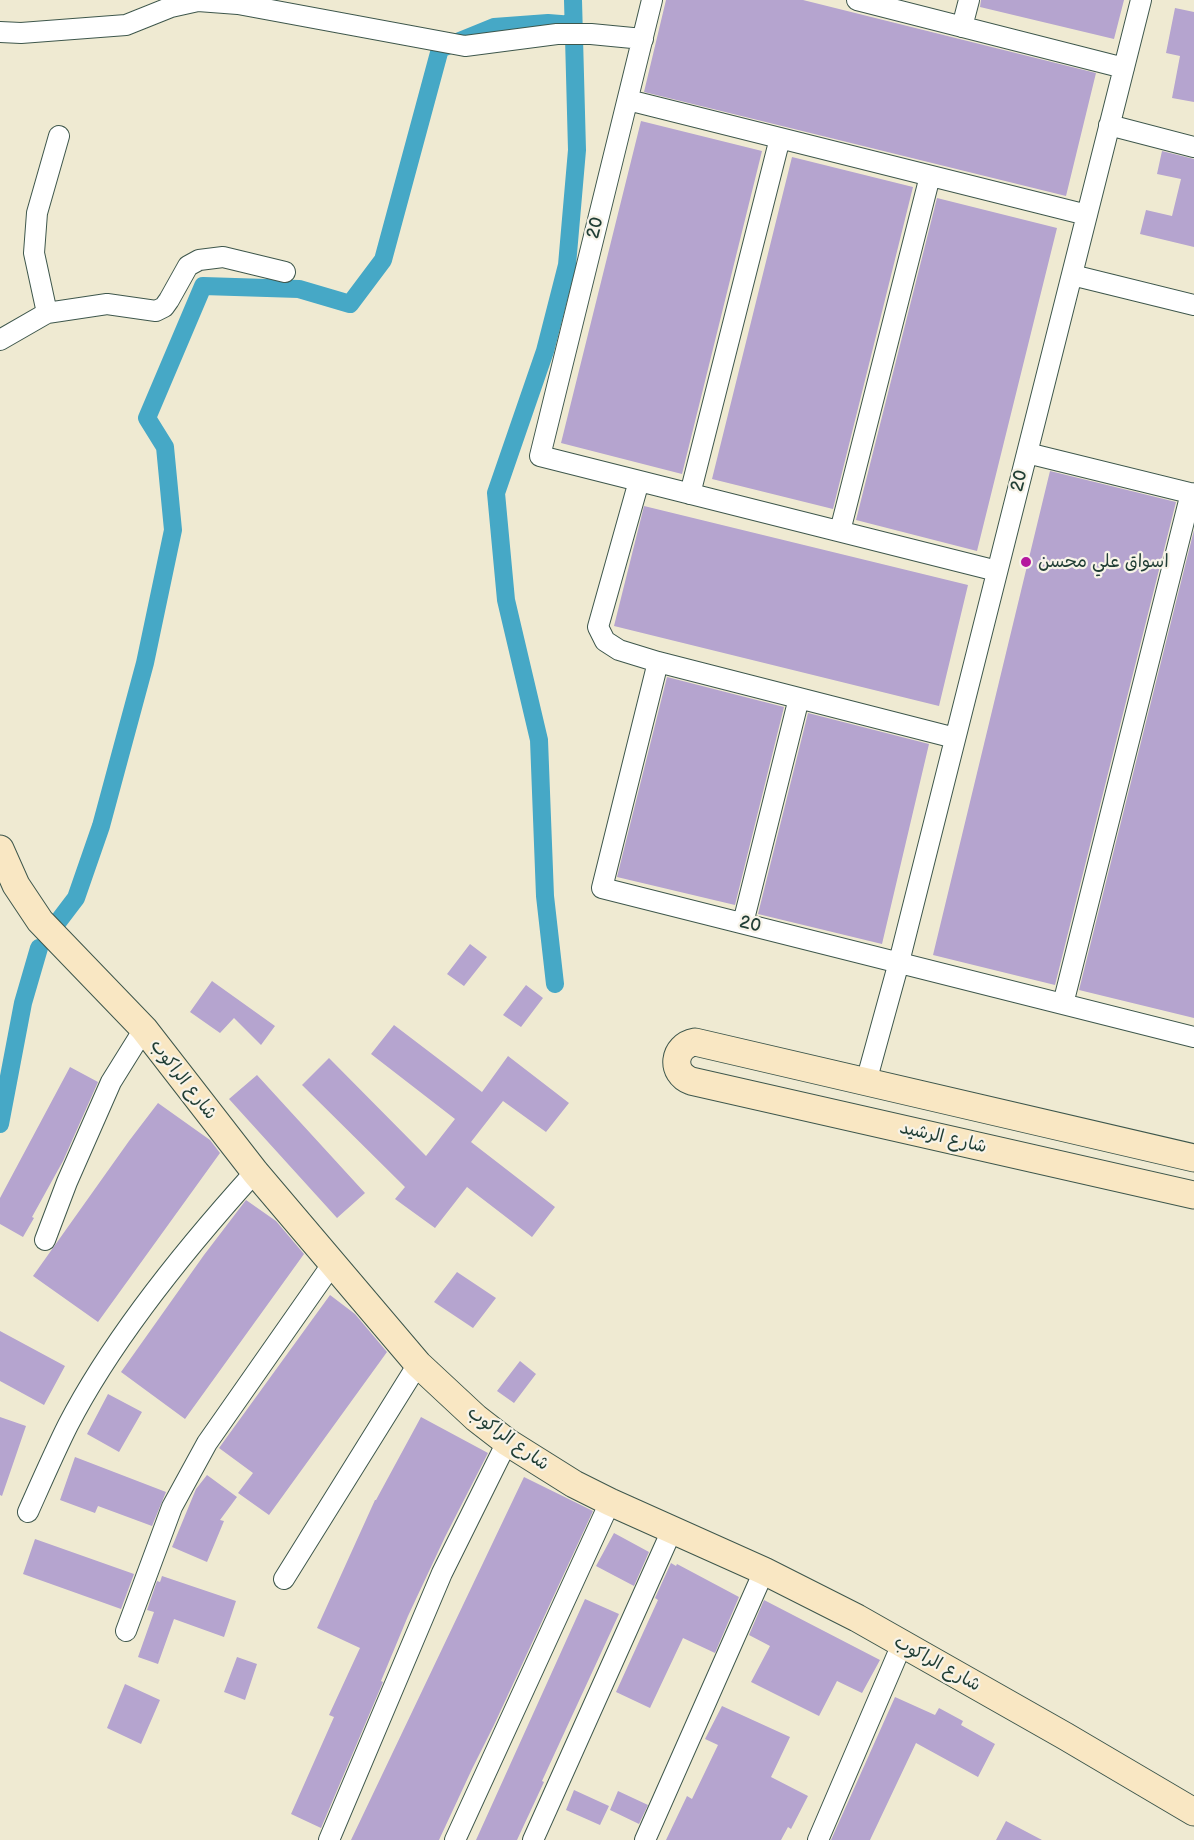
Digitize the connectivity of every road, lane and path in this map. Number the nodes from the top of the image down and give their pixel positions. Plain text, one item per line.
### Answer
1 (652, 0) edge
2 (856, 0) edge
3 (969, 0) edge
4 (1141, 0) edge
5 (962, 27) junction
6 (0, 32) edge
7 (643, 39) junction
8 (1124, 68) junction
9 (628, 100) junction
10 (1109, 125) junction
11 (59, 136) dead end
12 (780, 138) junction
13 (1194, 147) edge
14 (930, 176) junction
15 (1087, 215) junction
16 (285, 272) dead end
17 (1072, 274) junction
18 (1194, 305) edge
19 (47, 313) junction
20 (0, 340) edge
21 (1027, 453) junction
22 (639, 481) junction
23 (1193, 493) edge
24 (690, 494) junction
25 (840, 531) junction
26 (997, 571) junction
27 (658, 662) junction
28 (799, 698) junction
29 (955, 738) junction
30 (2, 862) edge
31 (743, 923) junction
32 (898, 963) junction
33 (1062, 1004) junction
34 (144, 1029) junction
35 (1194, 1037) edge
36 (866, 1082) junction
37 (1193, 1153) edge
38 (255, 1172) junction
39 (1188, 1194) edge
40 (45, 1240) dead end
41 (333, 1263) junction
42 (418, 1364) junction
43 (507, 1442) junction
44 (610, 1502) junction
45 (28, 1512) dead end
46 (672, 1530) junction
47 (764, 1571) junction
48 (284, 1579) dead end
49 (126, 1631) dead end
50 (902, 1644) junction
51 (1194, 1812) edge
52 (330, 1840) edge
53 (455, 1840) edge
54 (533, 1840) edge
55 (645, 1840) edge
56 (818, 1840) edge

1 - 7 street, 20
2 - 5 street
3 - 5 street
4 - 8 street, 20
5 - 8 street
6 - 7 street
7 - 9 street, 20
8 - 10 street, 20
9 - 12 street
9 - 22 street, 20
10 - 13 street
10 - 15 street, 20
11 - 19 street
12 - 14 street
12 - 24 street
14 - 15 street
14 - 25 street
15 - 17 street, 20
16 - 19 street
17 - 18 street
17 - 21 street, 20
19 - 20 street
21 - 23 street
21 - 26 street, 20
22 - 24 street
22 - 27 street
23 - 33 street
24 - 25 street
25 - 26 street
26 - 29 street, 20
27 - 28 street
27 - 31 street, 20
28 - 29 street
28 - 31 street
29 - 32 street, 20
30 - 34 street, شارع الراكوب
31 - 32 street, 20
32 - 33 street, 20
32 - 36 street
33 - 35 street, 20
34 - 38 street, شارع الراكوب
34 - 40 street
36 - 37 street, شارع الرشيد
36 - 39 street, شارع الرشيد
37 - 39 street
38 - 41 street, شارع الراكوب
38 - 45 street
41 - 42 street, شارع الراكوب
41 - 49 street
42 - 43 street, شارع الراكوب
42 - 48 street
43 - 44 street, شارع الراكوب
43 - 52 street
44 - 46 street, شارع الراكوب
44 - 53 street
46 - 47 street, شارع الراكوب
46 - 54 street
47 - 50 street, شارع الراكوب
47 - 55 street
50 - 51 street, شارع الراكوب
50 - 56 street

